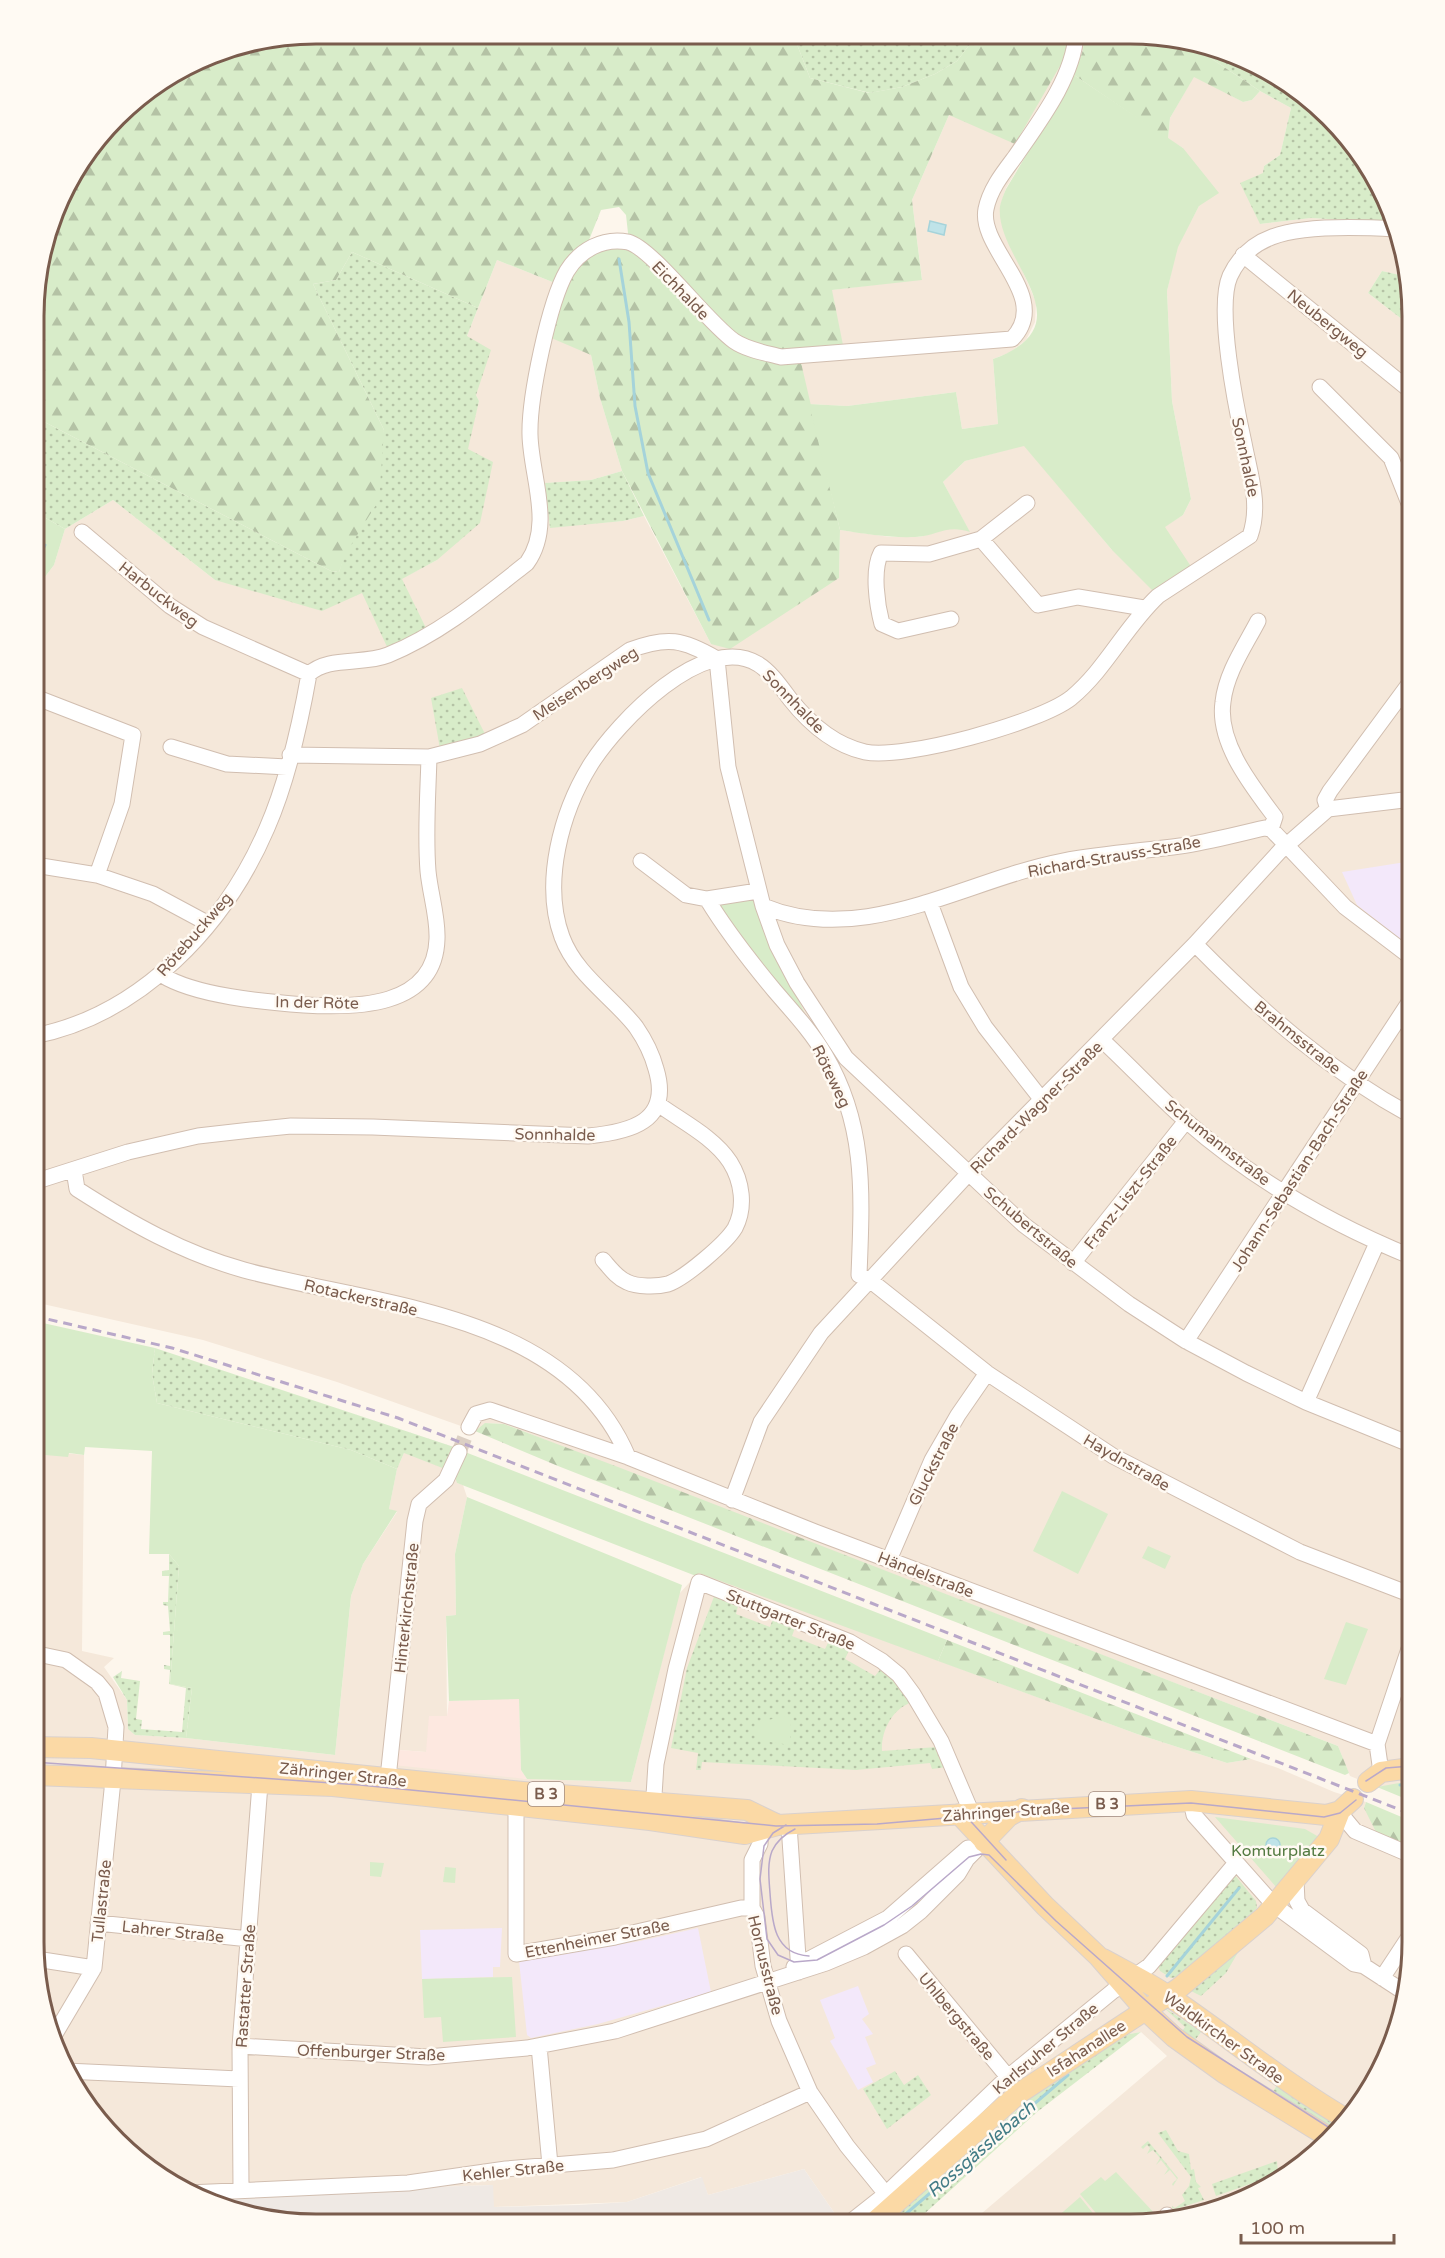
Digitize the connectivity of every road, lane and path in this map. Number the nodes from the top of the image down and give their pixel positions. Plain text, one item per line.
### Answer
1 (1075, 44) edge
2 (1387, 229) edge
3 (1243, 255) junction
4 (1402, 384) edge
5 (1320, 387) dead end
6 (1402, 486) edge
7 (1027, 503) dead end
8 (82, 532) dead end
9 (981, 538) junction
10 (1144, 608) junction
11 (951, 619) dead end
12 (1258, 621) dead end
13 (717, 659) junction
14 (309, 674) junction
15 (1402, 694) edge
16 (44, 700) edge
17 (171, 747) dead end
18 (429, 757) junction
19 (289, 761) junction
20 (1402, 800) edge
21 (1328, 809) junction
22 (1271, 829) junction
23 (1285, 846) junction
24 (641, 861) dead end
25 (44, 867) edge
26 (97, 875) junction
27 (758, 891) junction
28 (707, 899) junction
29 (930, 903) junction
30 (763, 906) junction
31 (207, 923) junction
32 (1195, 944) junction
33 (1402, 950) edge
34 (162, 975) junction
35 (1402, 1013) edge
36 (44, 1033) edge
37 (1102, 1040) junction
38 (1355, 1082) junction
39 (1042, 1100) junction
40 (658, 1104) junction
41 (1402, 1110) edge
42 (1186, 1121) junction
43 (74, 1170) junction
44 (968, 1174) junction
45 (44, 1179) edge
46 (1283, 1192) junction
47 (1377, 1243) junction
48 (1402, 1253) edge
49 (603, 1260) dead end
50 (1073, 1263) junction
51 (871, 1281) junction
52 (1186, 1341) junction
53 (987, 1373) junction
54 (1306, 1402) junction
55 (472, 1421) dead end
56 (1402, 1441) edge
57 (459, 1452) tunnel mouth
58 (628, 1457) junction
59 (732, 1500) junction
60 (889, 1560) junction
61 (1402, 1591) edge
62 (44, 1655) edge
63 (1402, 1672) edge
64 (1377, 1744) junction
65 (44, 1748) edge
66 (115, 1751) junction
67 (1389, 1772) edge
68 (44, 1776) edge
69 (388, 1778) junction
70 (113, 1780) junction
71 (260, 1784) junction
72 (1191, 1801) junction
73 (516, 1806) junction
74 (1345, 1808) junction
75 (1022, 1809) junction
76 (652, 1812) junction
77 (973, 1826) junction
78 (770, 1828) junction
79 (1402, 1851) edge
80 (1235, 1864) junction
81 (1296, 1881) junction
82 (1274, 1905) junction
83 (752, 1908) junction
84 (1298, 1916) junction
85 (98, 1923) junction
86 (249, 1939) junction
87 (1402, 1948) edge
88 (906, 1954) dead end
89 (44, 1960) edge
90 (94, 1968) junction
91 (798, 1968) junction
92 (1382, 1978) junction
93 (1129, 1980) junction
94 (768, 1982) junction
95 (1397, 1988) edge
96 (1168, 1996) junction
97 (1145, 2010) junction
98 (58, 2029) edge
99 (240, 2046) junction
100 (539, 2046) junction
101 (76, 2071) edge
102 (1008, 2077) junction
103 (239, 2079) junction
104 (810, 2092) junction
105 (1340, 2115) edge
106 (1323, 2134) edge
107 (550, 2165) junction
108 (241, 2189) junction
109 (211, 2194) edge
110 (886, 2194) junction
111 (861, 2214) edge
112 (885, 2214) edge

1 - 14 street, Eichhalde
2 - 3 street
3 - 4 street, Neubergweg
3 - 10 street, Sonnhalde
5 - 6 street
7 - 9 street
8 - 14 street, Harbuckweg
9 - 10 street
9 - 11 street
10 - 13 street, Sonnhalde
12 - 22 street
13 - 18 street, Meisenbergweg
13 - 27 street
13 - 40 street, Sonnhalde
14 - 19 street, Rötebuckweg
15 - 21 street
16 - 26 street
17 - 19 street
18 - 19 street, Meisenbergweg
18 - 34 street, In der Röte
19 - 31 street, Rötebuckweg
20 - 21 street
21 - 23 street, Richard-Wagner-Straße
22 - 23 street
22 - 29 street, Richard-Strauss-Straße
23 - 32 street, Richard-Wagner-Straße
23 - 33 street
24 - 28 street
25 - 26 street
26 - 31 street
27 - 28 street
27 - 30 street, Schubertstraße
28 - 51 street, Röteweg
29 - 30 street, Richard-Strauss-Straße
29 - 39 street
30 - 44 street, Schubertstraße
31 - 34 street, Rötebuckweg
32 - 37 street, Richard-Wagner-Straße
32 - 38 street, Brahmsstraße
34 - 36 street, Rötebuckweg
35 - 38 street, Johann-Sebastian-Bach-Straße
37 - 39 street, Richard-Wagner-Straße
37 - 42 street, Schumannstraße
38 - 41 street, Brahmsstraße
38 - 46 street, Johann-Sebastian-Bach-Straße
39 - 44 street, Richard-Wagner-Straße
40 - 43 street, Sonnhalde
40 - 49 street
42 - 46 street, Schumannstraße
42 - 50 street, Franz-Liszt-Straße
43 - 45 street, Sonnhalde
43 - 58 street, Rotackerstraße
44 - 50 street, Schubertstraße
44 - 51 street, Richard-Wagner-Straße
46 - 47 street, Schumannstraße
46 - 52 street, Johann-Sebastian-Bach-Straße
47 - 48 street, Schumannstraße
47 - 54 street
50 - 52 street, Schubertstraße
51 - 53 street, Haydnstraße
51 - 59 street, Richard-Wagner-Straße
52 - 54 street, Schubertstraße
53 - 60 street, Gluckstraße
53 - 61 street, Haydnstraße
54 - 56 street, Schubertstraße
55 - 58 street, Händelstraße
57 - 69 street, Hinterkirchstraße
58 - 59 street, Händelstraße
59 - 60 street, Händelstraße
60 - 64 street, Händelstraße
62 - 66 street, Tullastraße
63 - 64 street
64 - 67 street
65 - 66 main road, Zähringer Straße / B 3
66 - 69 main road, Zähringer Straße / B 3
66 - 70 street, Tullastraße
68 - 70 main road, Zähringer Straße
69 - 76 main road, Zähringer Straße / B 3
70 - 71 main road, Zähringer Straße
70 - 85 street, Tullastraße
71 - 73 main road, Zähringer Straße
71 - 86 street, Rastatter Straße
72 - 74 main road, Zähringer Straße / B 3
72 - 75 main road, Zähringer Straße / B 3
72 - 80 street
73 - 76 main road, Zähringer Straße
73 - 83 street, Ettenheimer Straße
74 - 79 street
74 - 81 main road
75 - 77 main road, Zähringer Straße / B 3
75 - 77 main road
76 - 77 street, Stuttgarter Straße
76 - 78 main road, Zähringer Straße / B 3
77 - 78 main road, Zähringer Straße / B 3
77 - 91 street, Offenburger Straße
77 - 91 street, Offenburger Straße
77 - 93 main road, Waldkircher Straße
78 - 83 street, Hornusstraße
78 - 91 street, Hornusstraße
80 - 82 street
80 - 93 street, Karlsruher Straße
81 - 82 main road
81 - 84 street
82 - 84 street
82 - 96 main road
83 - 94 street, Hornusstraße
84 - 92 street
85 - 86 street, Lahrer Straße
85 - 90 street, Tullastraße
86 - 99 street, Rastatter Straße
87 - 92 street
88 - 102 street, Uhlbergstraße
89 - 90 street
90 - 98 street, Tullastraße
91 - 94 street, Offenburger Straße
92 - 95 street
93 - 96 main road, Waldkircher Straße
93 - 97 main road, Waldkircher Straße
93 - 102 street, Karlsruher Straße
94 - 100 street, Offenburger Straße
94 - 104 street, Hornusstraße
96 - 97 main road, Isfahanallee
96 - 105 main road, Waldkircher Straße
97 - 106 main road, Waldkircher Straße
97 - 112 main road, Isfahanallee
99 - 100 street, Offenburger Straße
99 - 103 street, Rastatter Straße
100 - 107 street
101 - 103 street
102 - 110 street, Karlsruher Straße
103 - 108 street, Rastatter Straße
104 - 107 street, Kehler Straße
104 - 110 street, Hornusstraße
107 - 108 street, Kehler Straße
108 - 109 street, Kehler Straße
110 - 111 street, Karlsruher Straße

